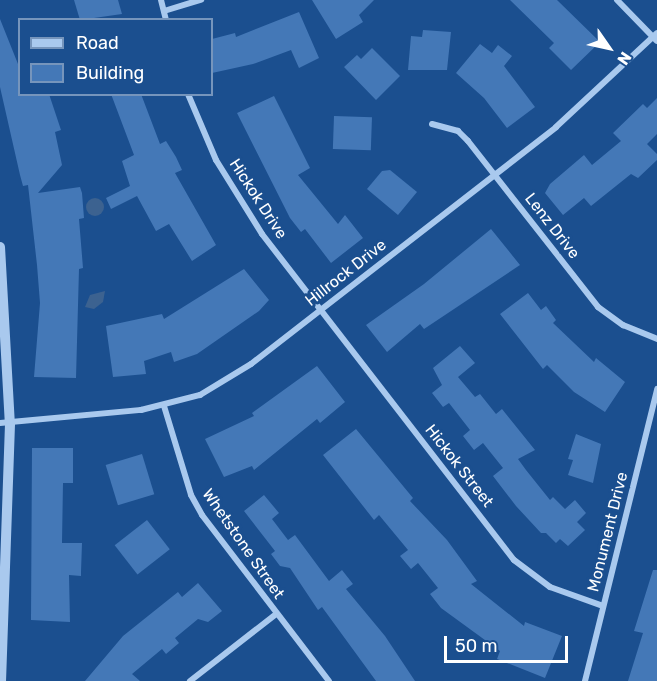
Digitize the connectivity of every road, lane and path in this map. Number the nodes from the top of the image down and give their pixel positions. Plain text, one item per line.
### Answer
1 (160, 0) edge
2 (201, 0) edge
3 (617, 0) edge
4 (164, 11) junction
5 (166, 18) edge
6 (656, 37) edge
7 (189, 96) edge
8 (432, 124) dead end
9 (494, 174) junction
10 (0, 247) edge
11 (321, 310) junction
12 (657, 339) edge
13 (657, 389) edge
14 (164, 406) junction
15 (5, 423) edge
16 (603, 606) junction
17 (276, 614) junction
18 (0, 681) edge
19 (190, 681) edge
20 (329, 681) edge
21 (585, 681) edge

1 - 4 street
2 - 4 street
3 - 6 street
4 - 5 street
6 - 9 street, Hillrock Drive
7 - 11 street, Hickok Drive
8 - 9 street, Lenz Drive
9 - 11 street, Hillrock Drive
9 - 12 street, Lenz Drive
10 - 15 street
11 - 14 street, Hillrock Drive
11 - 16 street, Hickok Street
13 - 16 street, Monument Drive
14 - 15 street, Hillrock Drive
14 - 17 street, Whetstone Street
15 - 18 street
16 - 21 street, Monument Drive
17 - 19 street
17 - 20 street, Whetstone Street

